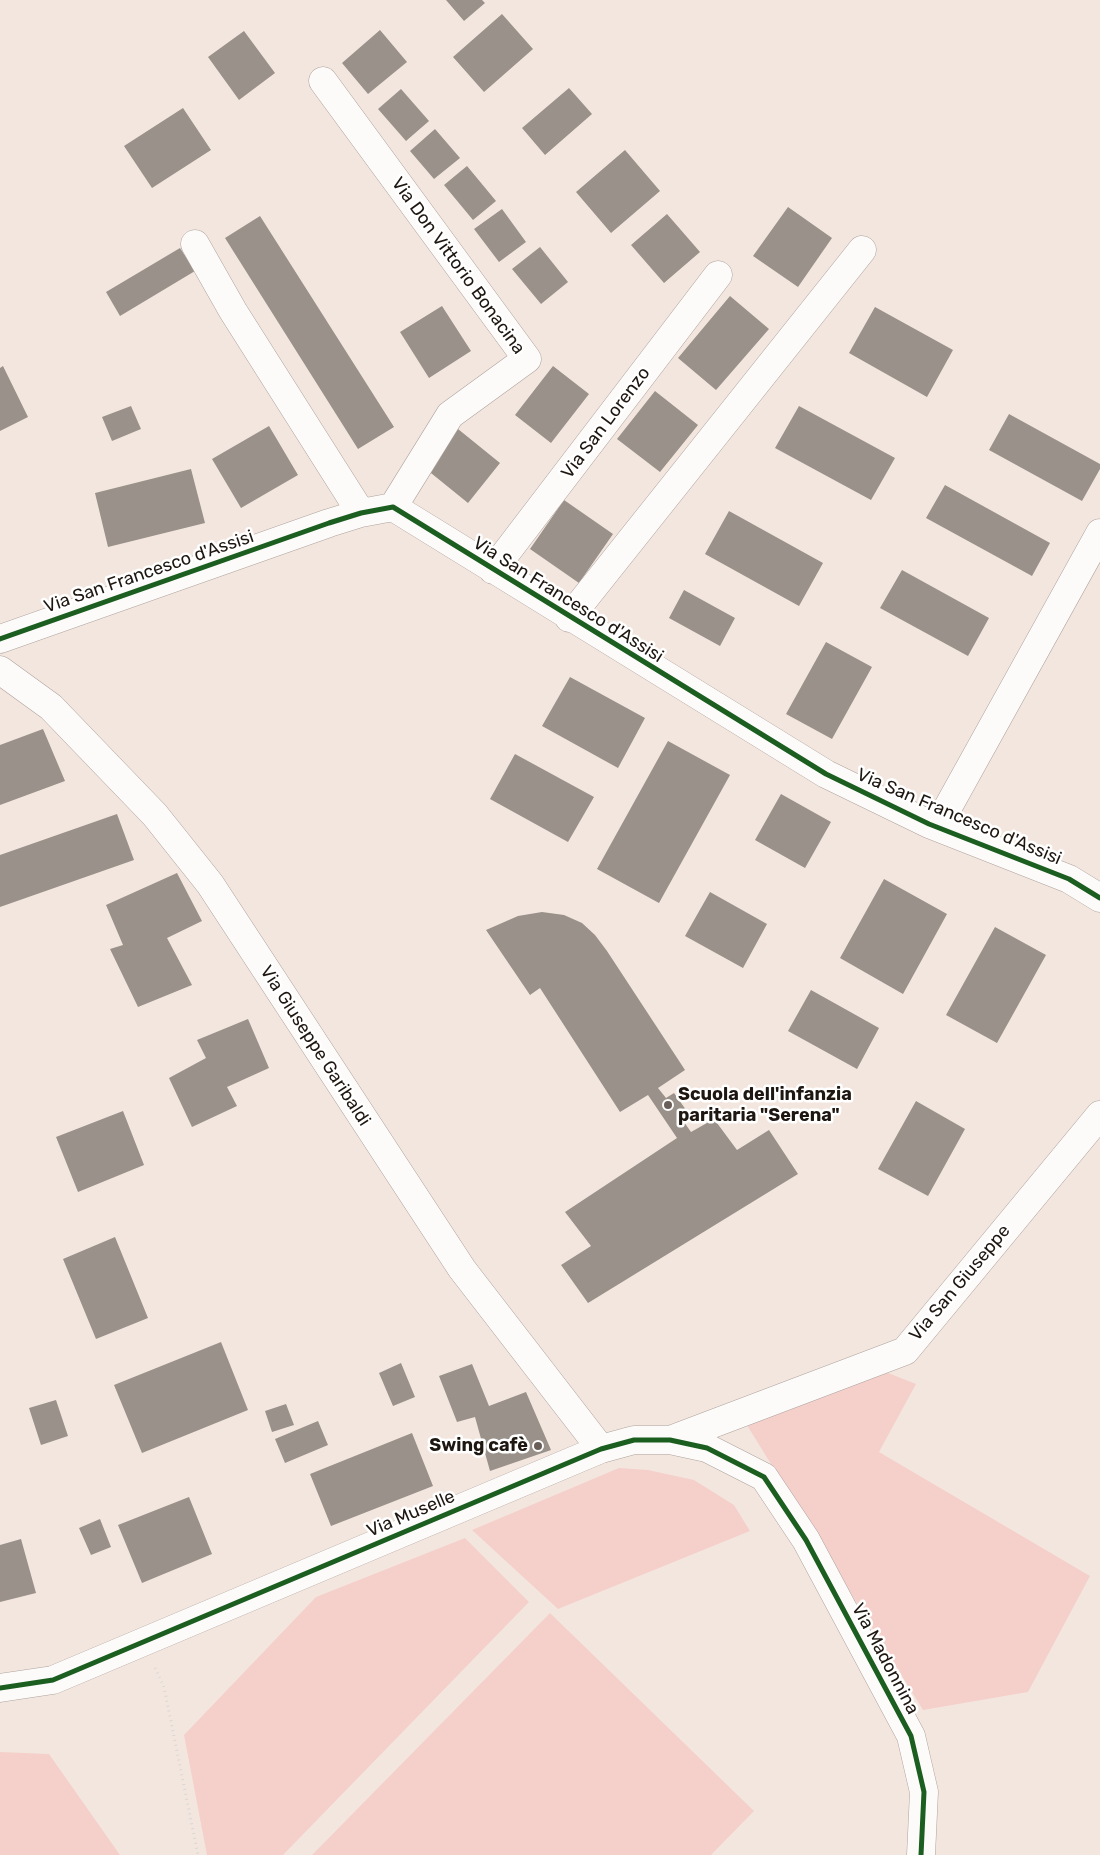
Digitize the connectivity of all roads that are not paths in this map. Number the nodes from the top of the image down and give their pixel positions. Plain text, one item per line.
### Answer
1 (323, 81) dead end
2 (194, 244) dead end
3 (862, 250) dead end
4 (718, 275) dead end
5 (393, 507) junction
6 (361, 513) junction
7 (1100, 533) edge
8 (493, 570) junction
9 (569, 618) junction
10 (0, 639) edge
11 (0, 670) edge
12 (937, 827) junction
13 (1100, 898) edge
14 (1100, 1115) edge
15 (670, 1440) junction
16 (600, 1449) junction
17 (806, 1540) joint
18 (0, 1688) edge
19 (920, 1855) edge

1 - 5 street, Via Don Vittorio Bonacina
2 - 6 street
3 - 9 street
4 - 8 street, Via San Lorenzo
5 - 6 street, Via San Francesco d'Assisi
5 - 8 street, Via San Francesco d'Assisi
6 - 10 street, Via San Francesco d'Assisi
7 - 12 street
8 - 9 street, Via San Francesco d'Assisi
9 - 12 street, Via San Francesco d'Assisi
11 - 16 street, Via Giuseppe Garibaldi
12 - 13 street, Via San Francesco d'Assisi
14 - 15 street, Via San Giuseppe
15 - 16 street, Via Muselle
15 - 17 street, Via Muselle
16 - 18 street, Via Muselle
17 - 19 street, Via Madonnina

